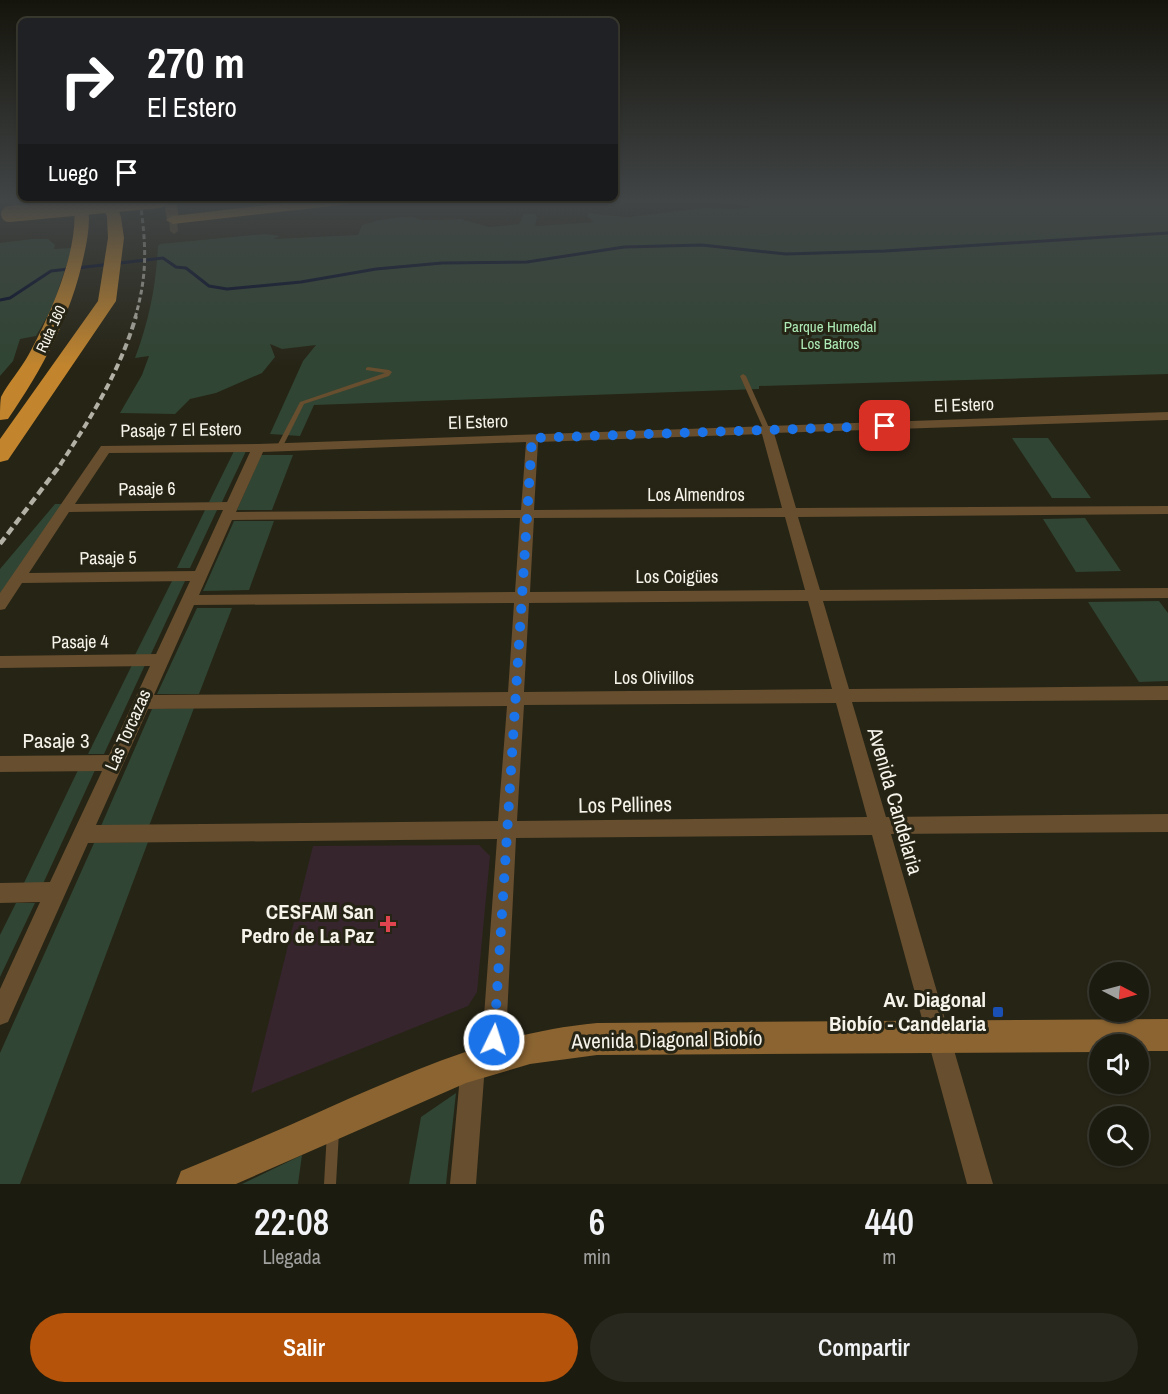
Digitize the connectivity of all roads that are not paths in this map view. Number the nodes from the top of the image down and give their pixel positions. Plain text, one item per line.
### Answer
1 (76, 255) edge
2 (107, 255) edge
3 (368, 369) dead end
4 (743, 376) dead end
5 (0, 414) edge
6 (1168, 416) edge
7 (767, 430) junction
8 (532, 438) junction
9 (280, 446) junction
10 (258, 448) junction
11 (0, 455) edge
12 (65, 508) junction
13 (1168, 510) edge
14 (227, 511) junction
15 (790, 513) junction
16 (527, 514) junction
17 (198, 576) junction
18 (18, 578) junction
19 (1168, 592) edge
20 (814, 596) junction
21 (521, 598) junction
22 (187, 600) junction
23 (0, 605) edge
24 (160, 660) junction
25 (0, 662) edge
26 (1168, 693) edge
27 (842, 695) junction
28 (515, 698) junction
29 (141, 702) junction
30 (113, 763) junction
31 (0, 764) edge
32 (1168, 823) edge
33 (879, 827) junction
34 (506, 830) junction
35 (81, 834) junction
36 (55, 892) junction
37 (0, 893) edge
38 (0, 1014) edge
39 (1168, 1035) edge
40 (938, 1037) junction
41 (482, 1061) junction
42 (334, 1123) junction
43 (194, 1184) edge
44 (330, 1184) edge
45 (463, 1184) edge
46 (980, 1184) edge

1 - 5 highway, Ruta 160
2 - 11 highway, Ruta 160
3 - 9 lane
4 - 7 lane
6 - 7 street, El Estero
7 - 8 street, El Estero
7 - 15 street, Avenida Candelaria
8 - 9 street, El Estero
8 - 16 street
9 - 10 street, El Estero
10 - 12 street, Pasaje 7 El Estero
10 - 14 street, Las Torcazas
12 - 14 street, Pasaje 6
12 - 18 street
13 - 15 street, Los Almendros
14 - 16 street, Los Almendros
14 - 17 street, Las Torcazas
15 - 16 street, Los Almendros
15 - 20 street, Avenida Candelaria
16 - 21 street
17 - 18 street, Pasaje 5
17 - 22 street, Las Torcazas
18 - 23 street
19 - 20 street, Los Coigües
20 - 21 street, Los Coigües
20 - 27 street, Avenida Candelaria
21 - 22 street, Los Coigües
21 - 28 street
22 - 24 street, Las Torcazas
24 - 25 street, Pasaje 4
24 - 29 street, Las Torcazas
26 - 27 street, Los Olivillos
27 - 28 street, Los Olivillos
27 - 33 street, Avenida Candelaria
28 - 29 street, Los Olivillos
28 - 34 street
29 - 30 street, Las Torcazas
30 - 31 street, Pasaje 3
30 - 35 street, Las Torcazas
32 - 33 street, Los Pellines
33 - 34 street, Los Pellines
33 - 40 street, Avenida Candelaria
34 - 35 street, Los Pellines
34 - 41 street
35 - 36 street, Las Torcazas
36 - 37 street
36 - 38 street, Las Torcazas
39 - 40 main road, Avenida Diagonal Biobío
40 - 41 main road, Avenida Diagonal Biobío
40 - 46 street, Avenida Candelaria
41 - 42 main road, Avenida Diagonal Biobío
41 - 45 street
42 - 43 main road, Avenida Diagonal Biobío
42 - 44 lane

